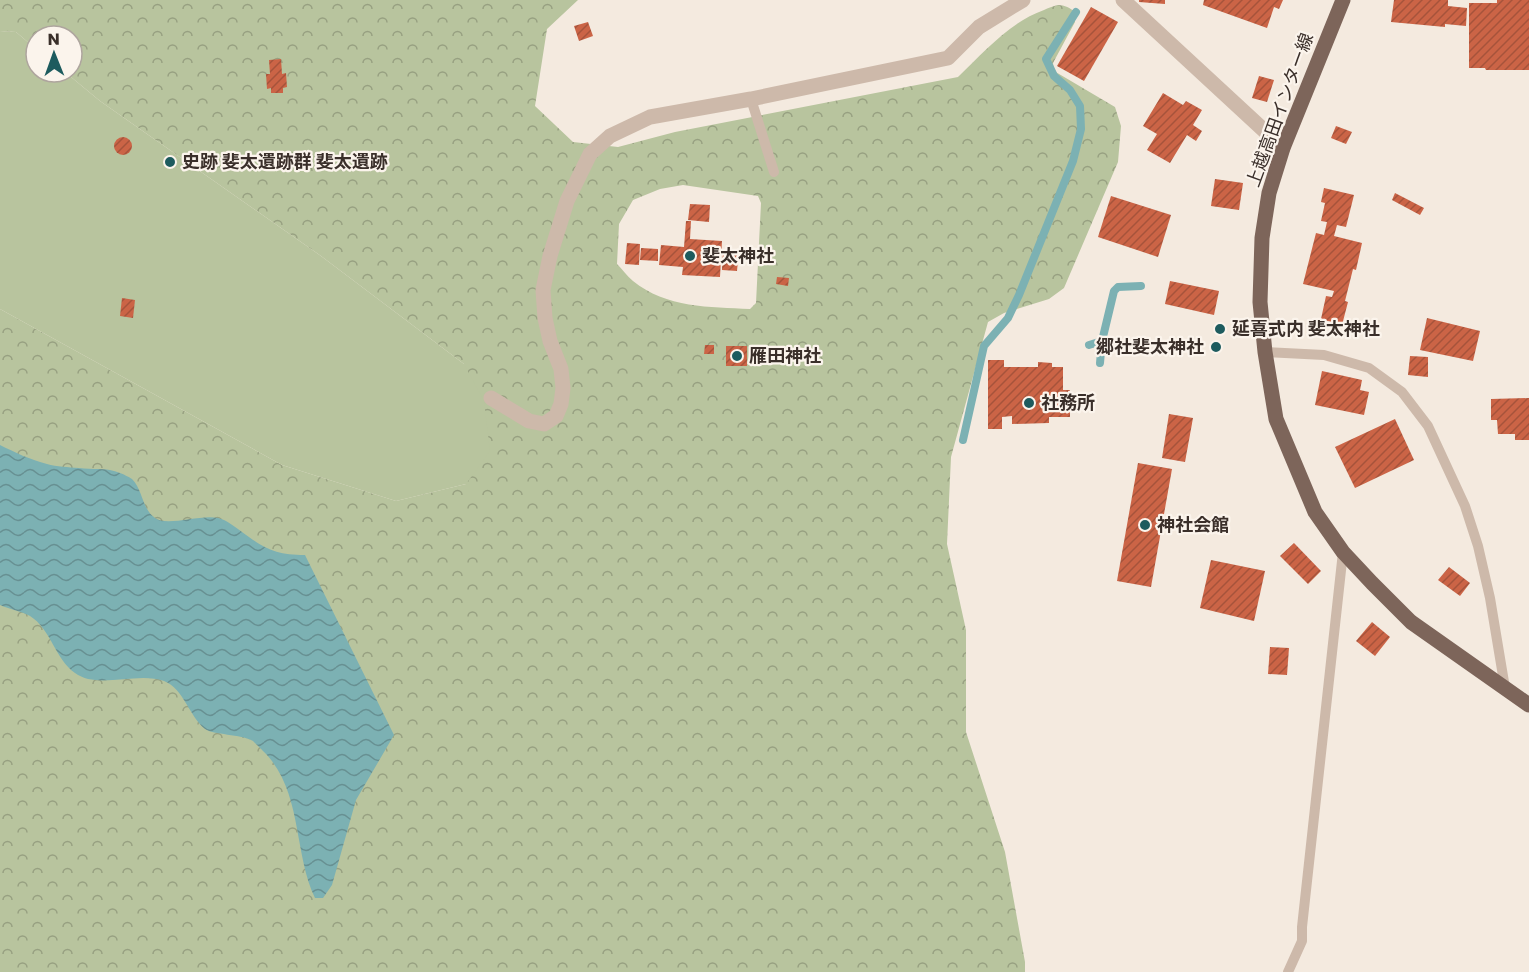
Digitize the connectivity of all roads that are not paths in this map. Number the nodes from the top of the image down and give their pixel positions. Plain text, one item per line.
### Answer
1 (1023, 0) edge
2 (1123, 0) edge
3 (1343, 0) edge
4 (751, 99) junction
5 (1283, 148) junction
6 (774, 172) dead end
7 (1265, 352) junction
8 (491, 398) dead end
9 (1343, 552) junction
10 (1505, 688) junction
11 (1529, 705) edge
12 (1288, 972) edge

1 - 4 street
2 - 5 street
3 - 5 main road, 上越高田インター線
4 - 6 lane
4 - 8 street
5 - 7 main road, 上越高田インター線
7 - 9 main road, 上越高田インター線
7 - 10 lane
9 - 10 main road, 上越高田インター線
9 - 12 lane
10 - 11 main road, 上越高田インター線

